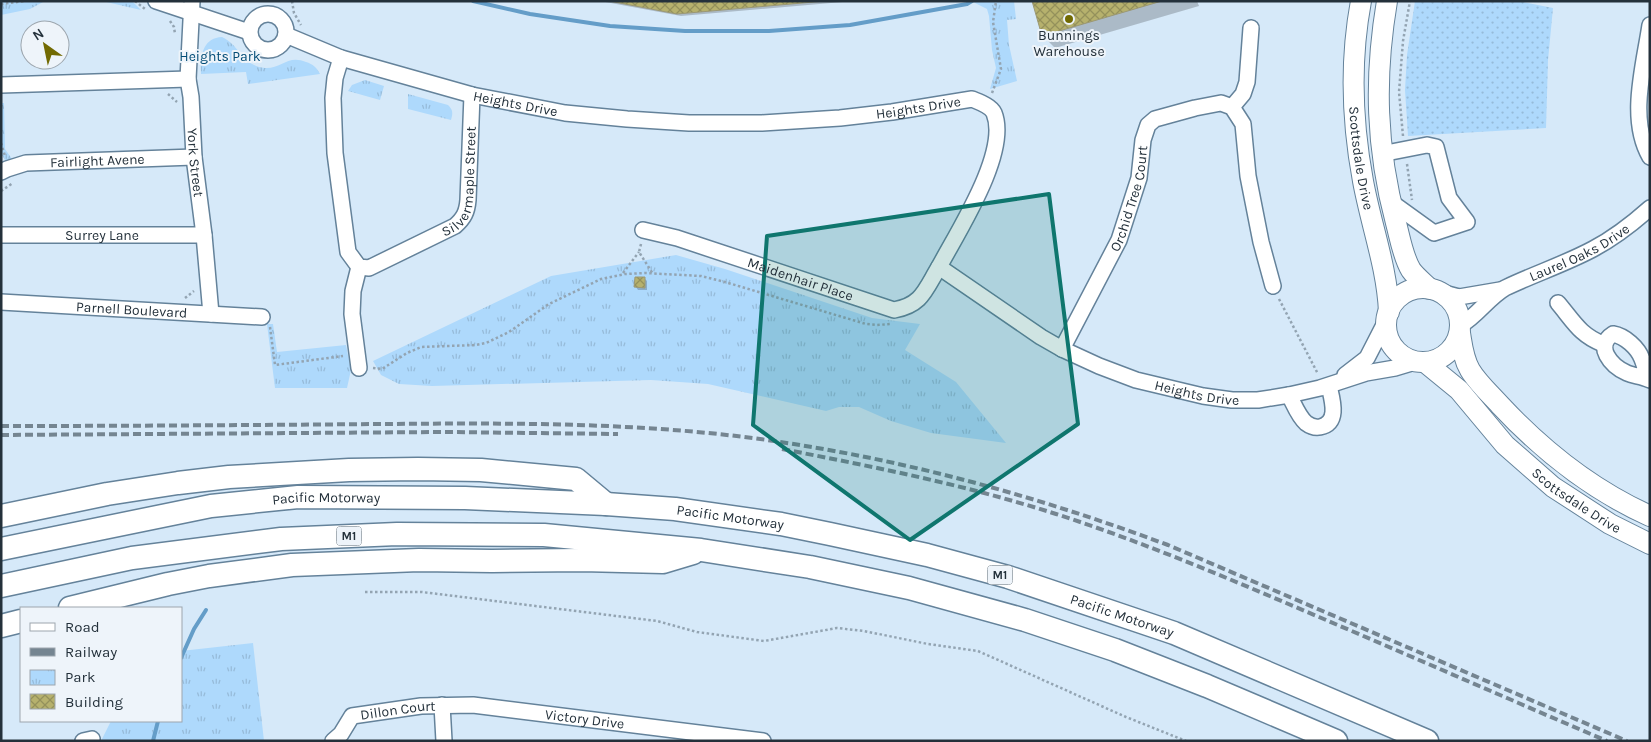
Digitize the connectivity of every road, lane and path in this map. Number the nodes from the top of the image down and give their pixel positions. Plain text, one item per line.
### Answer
1 (25, 1) edge
2 (134, 1) edge
3 (996, 1) edge
4 (1362, 1) edge
5 (1387, 1) edge
6 (1410, 1) edge
7 (1, 4) edge
8 (152, 6) edge
9 (192, 7) edge
10 (272, 8) edge
11 (165, 17) dead end
12 (1650, 25) edge
13 (1251, 28) dead end
14 (249, 32) junction
15 (286, 35) junction
16 (175, 41) dead end
17 (341, 58) junction
18 (188, 79) junction
19 (1, 85) edge
20 (164, 94) dead end
21 (472, 95) junction
22 (984, 104) junction
23 (1232, 107) junction
24 (178, 108) dead end
25 (1, 143) edge
26 (1405, 150) junction
27 (1382, 154) junction
28 (194, 157) junction
29 (1650, 157) edge
30 (4, 166) edge
31 (1390, 202) junction
32 (1650, 208) edge
33 (1414, 218) junction
34 (643, 230) joint
35 (1, 235) edge
36 (204, 235) junction
37 (639, 252) junction
38 (359, 267) junction
39 (939, 267) junction
40 (653, 274) junction
41 (622, 275) junction
42 (1273, 286) joint
43 (196, 287) dead end
44 (1504, 289) junction
45 (1435, 290) junction
46 (179, 298) dead end
47 (1, 302) edge
48 (1558, 303) dead end
49 (211, 314) junction
50 (262, 317) joint
51 (1387, 317) junction
52 (891, 324) dead end
53 (1460, 329) junction
54 (1604, 344) junction
55 (1062, 348) junction
56 (343, 356) dead end
57 (1420, 362) junction
58 (363, 365) joint
59 (1649, 378) edge
60 (1325, 387) junction
61 (1289, 395) junction
62 (606, 504) junction
63 (1, 516) edge
64 (1650, 516) edge
65 (1650, 544) edge
66 (1, 549) edge
67 (701, 550) junction
68 (1, 586) edge
69 (365, 592) dead end
70 (74, 607) edge
71 (20, 620) edge
72 (1, 626) edge
73 (442, 705) junction
74 (333, 741) edge
75 (444, 741) edge
76 (763, 741) edge
77 (1186, 741) edge
78 (1336, 741) edge
79 (1427, 741) edge

1 - 7 path
2 - 8 path
3 - 22 path
4 - 51 main road, Scottsdale Drive
5 - 27 main road, Scottsdale Drive
6 - 26 path
8 - 9 street
9 - 14 street
9 - 18 street, York Street
10 - 14 street
10 - 15 street
11 - 16 path
12 - 29 street
13 - 23 street
14 - 15 street
15 - 17 street, Heights Drive
17 - 21 street, Heights Drive
17 - 38 street
18 - 19 street
18 - 28 street, York Street
20 - 24 path
21 - 22 street, Heights Drive
21 - 38 street, Silvermaple Street
22 - 39 street
23 - 42 street
23 - 55 street, Orchid Tree Court
25 - 30 path
26 - 27 street
26 - 33 path
26 - 33 street
27 - 31 main road, Scottsdale Drive
28 - 30 street, Fairlight Avene
28 - 36 street, York Street
31 - 33 street
31 - 45 main road, Scottsdale Drive
32 - 44 street, Laurel Oaks Drive
34 - 37 path
34 - 39 street, Maidenhair Place
35 - 36 street, Surrey Lane
36 - 49 street, York Street
37 - 40 path
37 - 41 path
38 - 58 street
39 - 55 street, Heights Drive
40 - 41 path
40 - 52 path
41 - 58 path
42 - 60 path
43 - 46 path
44 - 45 street, Laurel Oaks Drive
44 - 53 street, Laurel Oaks Drive
45 - 51 main road
45 - 53 main road
47 - 49 street, Parnell Boulevard
48 - 54 street
49 - 50 street, Parnell Boulevard
50 - 56 path
51 - 57 main road
51 - 60 street, Heights Drive
53 - 57 main road
53 - 64 main road, Scottsdale Drive
54 - 59 street
54 - 59 street
55 - 61 street, Heights Drive
57 - 60 street, Heights Drive
57 - 65 main road, Scottsdale Drive
60 - 61 street, Heights Drive
60 - 61 street
62 - 63 highway
62 - 66 highway, Pacific Motorway / M1
62 - 79 highway, Pacific Motorway / M1
67 - 68 highway, M1
67 - 70 highway
67 - 78 highway, M1
69 - 77 path
71 - 72 highway
73 - 74 street, Dillon Court
73 - 75 street
73 - 76 street, Victory Drive

